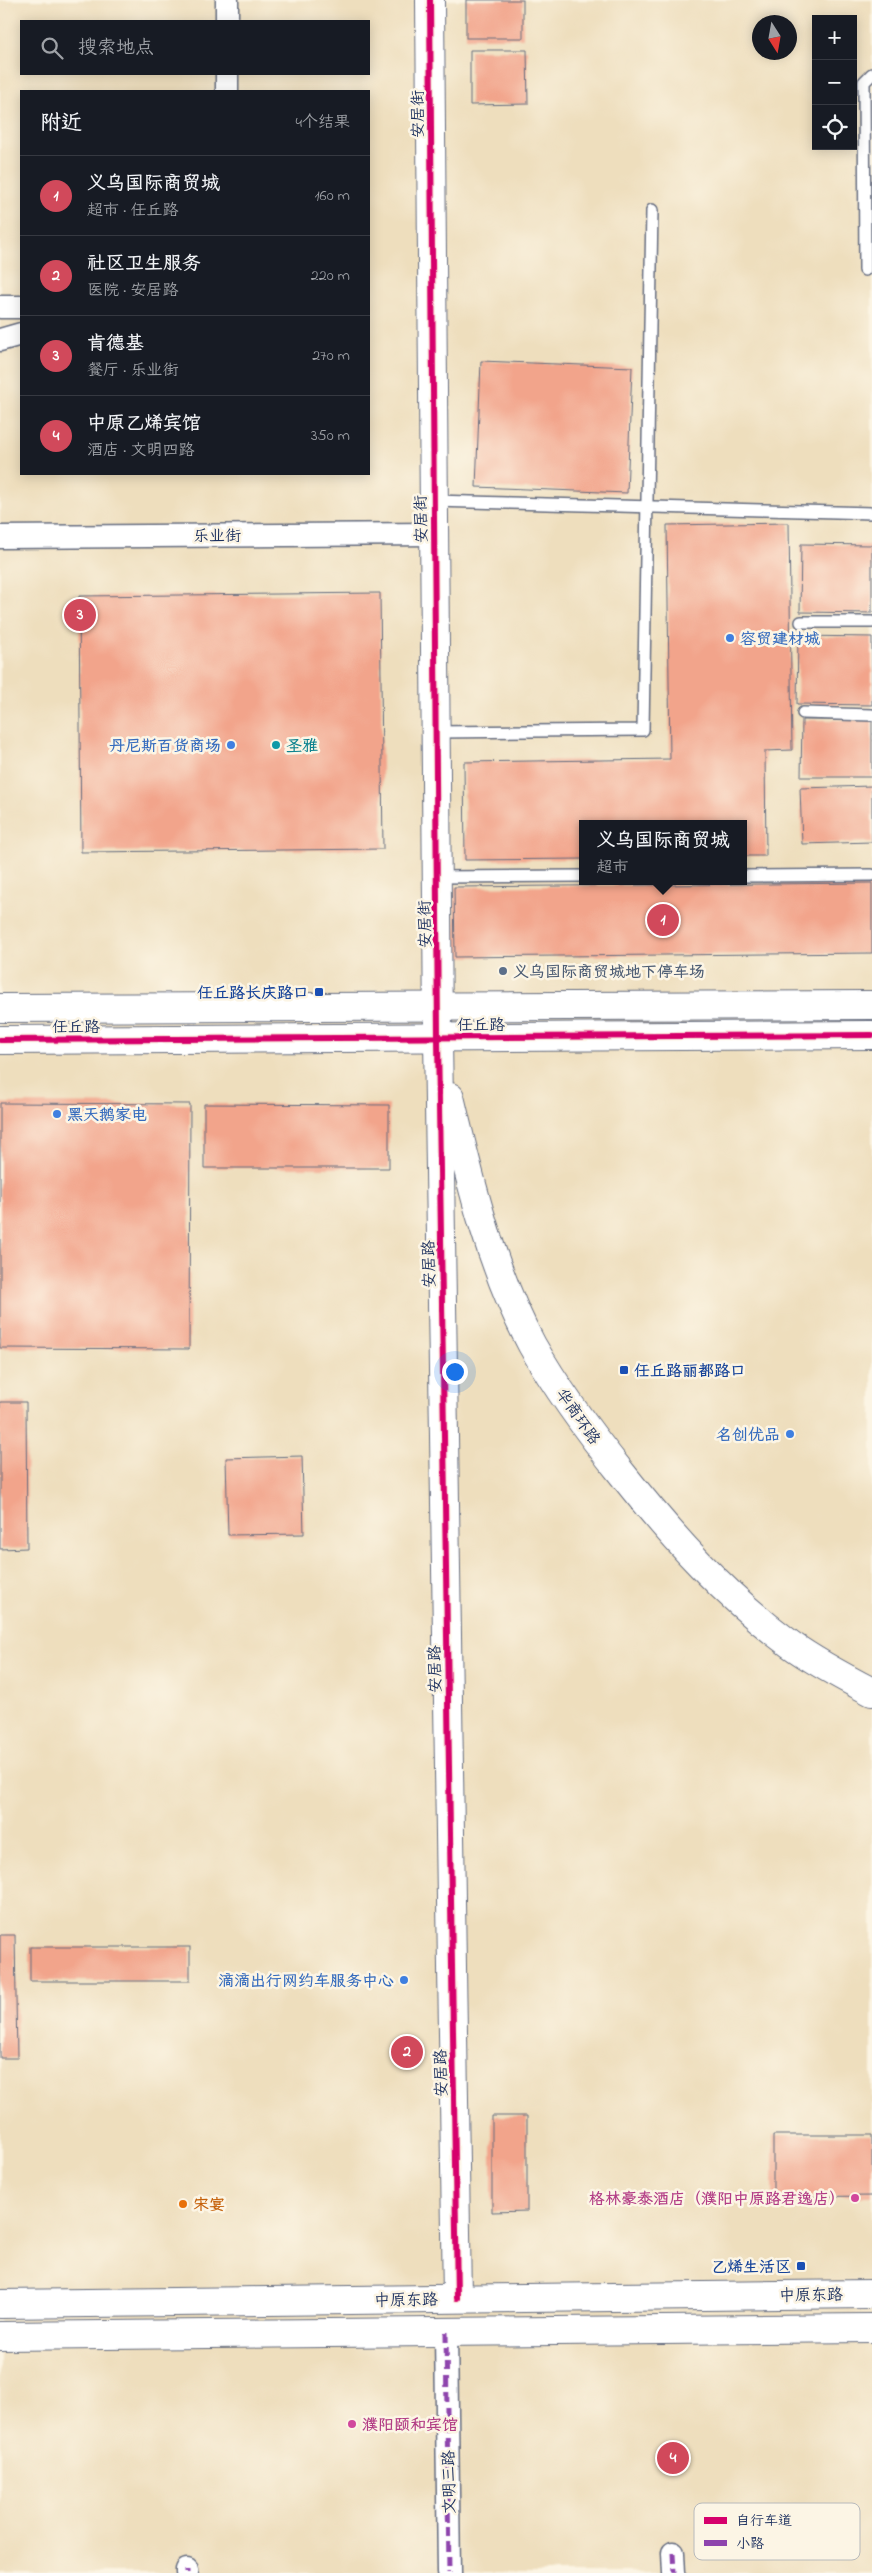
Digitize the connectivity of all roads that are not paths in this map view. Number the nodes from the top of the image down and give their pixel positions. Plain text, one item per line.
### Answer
1 (227, 0) edge
2 (430, 0) edge
3 (227, 20) edge
4 (872, 74) edge
5 (227, 75) edge
6 (227, 90) edge
7 (652, 210) dead end
8 (865, 270) dead end
9 (0, 307) edge
10 (20, 307) edge
11 (20, 334) edge
12 (0, 340) edge
13 (434, 501) junction
14 (647, 506) junction
15 (872, 513) edge
16 (434, 534) junction
17 (0, 537) edge
18 (801, 622) dead end
19 (872, 622) edge
20 (803, 713) dead end
21 (872, 714) edge
22 (436, 732) junction
23 (872, 875) edge
24 (579, 876) edge
25 (747, 876) edge
26 (437, 877) junction
27 (872, 1004) edge
28 (0, 1008) edge
29 (438, 1008) junction
30 (872, 1034) edge
31 (438, 1038) junction
32 (0, 1040) edge
33 (872, 1692) edge
34 (872, 2294) edge
35 (457, 2298) junction
36 (0, 2304) edge
37 (872, 2328) edge
38 (446, 2332) junction
39 (0, 2336) edge
40 (449, 2573) edge

1 - 3 street
2 - 13 street, 安居街
4 - 8 lane
5 - 6 street
7 - 14 lane
9 - 10 street
11 - 12 street
13 - 14 lane
13 - 16 street, 安居街
14 - 15 lane
14 - 22 lane
16 - 17 street, 乐业街
16 - 22 street, 安居街
18 - 19 lane
20 - 21 lane
22 - 26 street, 安居街
23 - 25 lane
24 - 26 lane
26 - 29 street, 安居街
27 - 29 street, 任丘路
28 - 29 street, 任丘路
29 - 31 street, 安居街
30 - 31 street, 任丘路
31 - 32 street, 任丘路
31 - 33 street, 华商环路
31 - 35 street, 安居路
34 - 35 street, 中原东路
35 - 36 street, 中原东路
37 - 38 street, 中原东路
38 - 39 street, 中原东路
38 - 40 street, 文明三路

